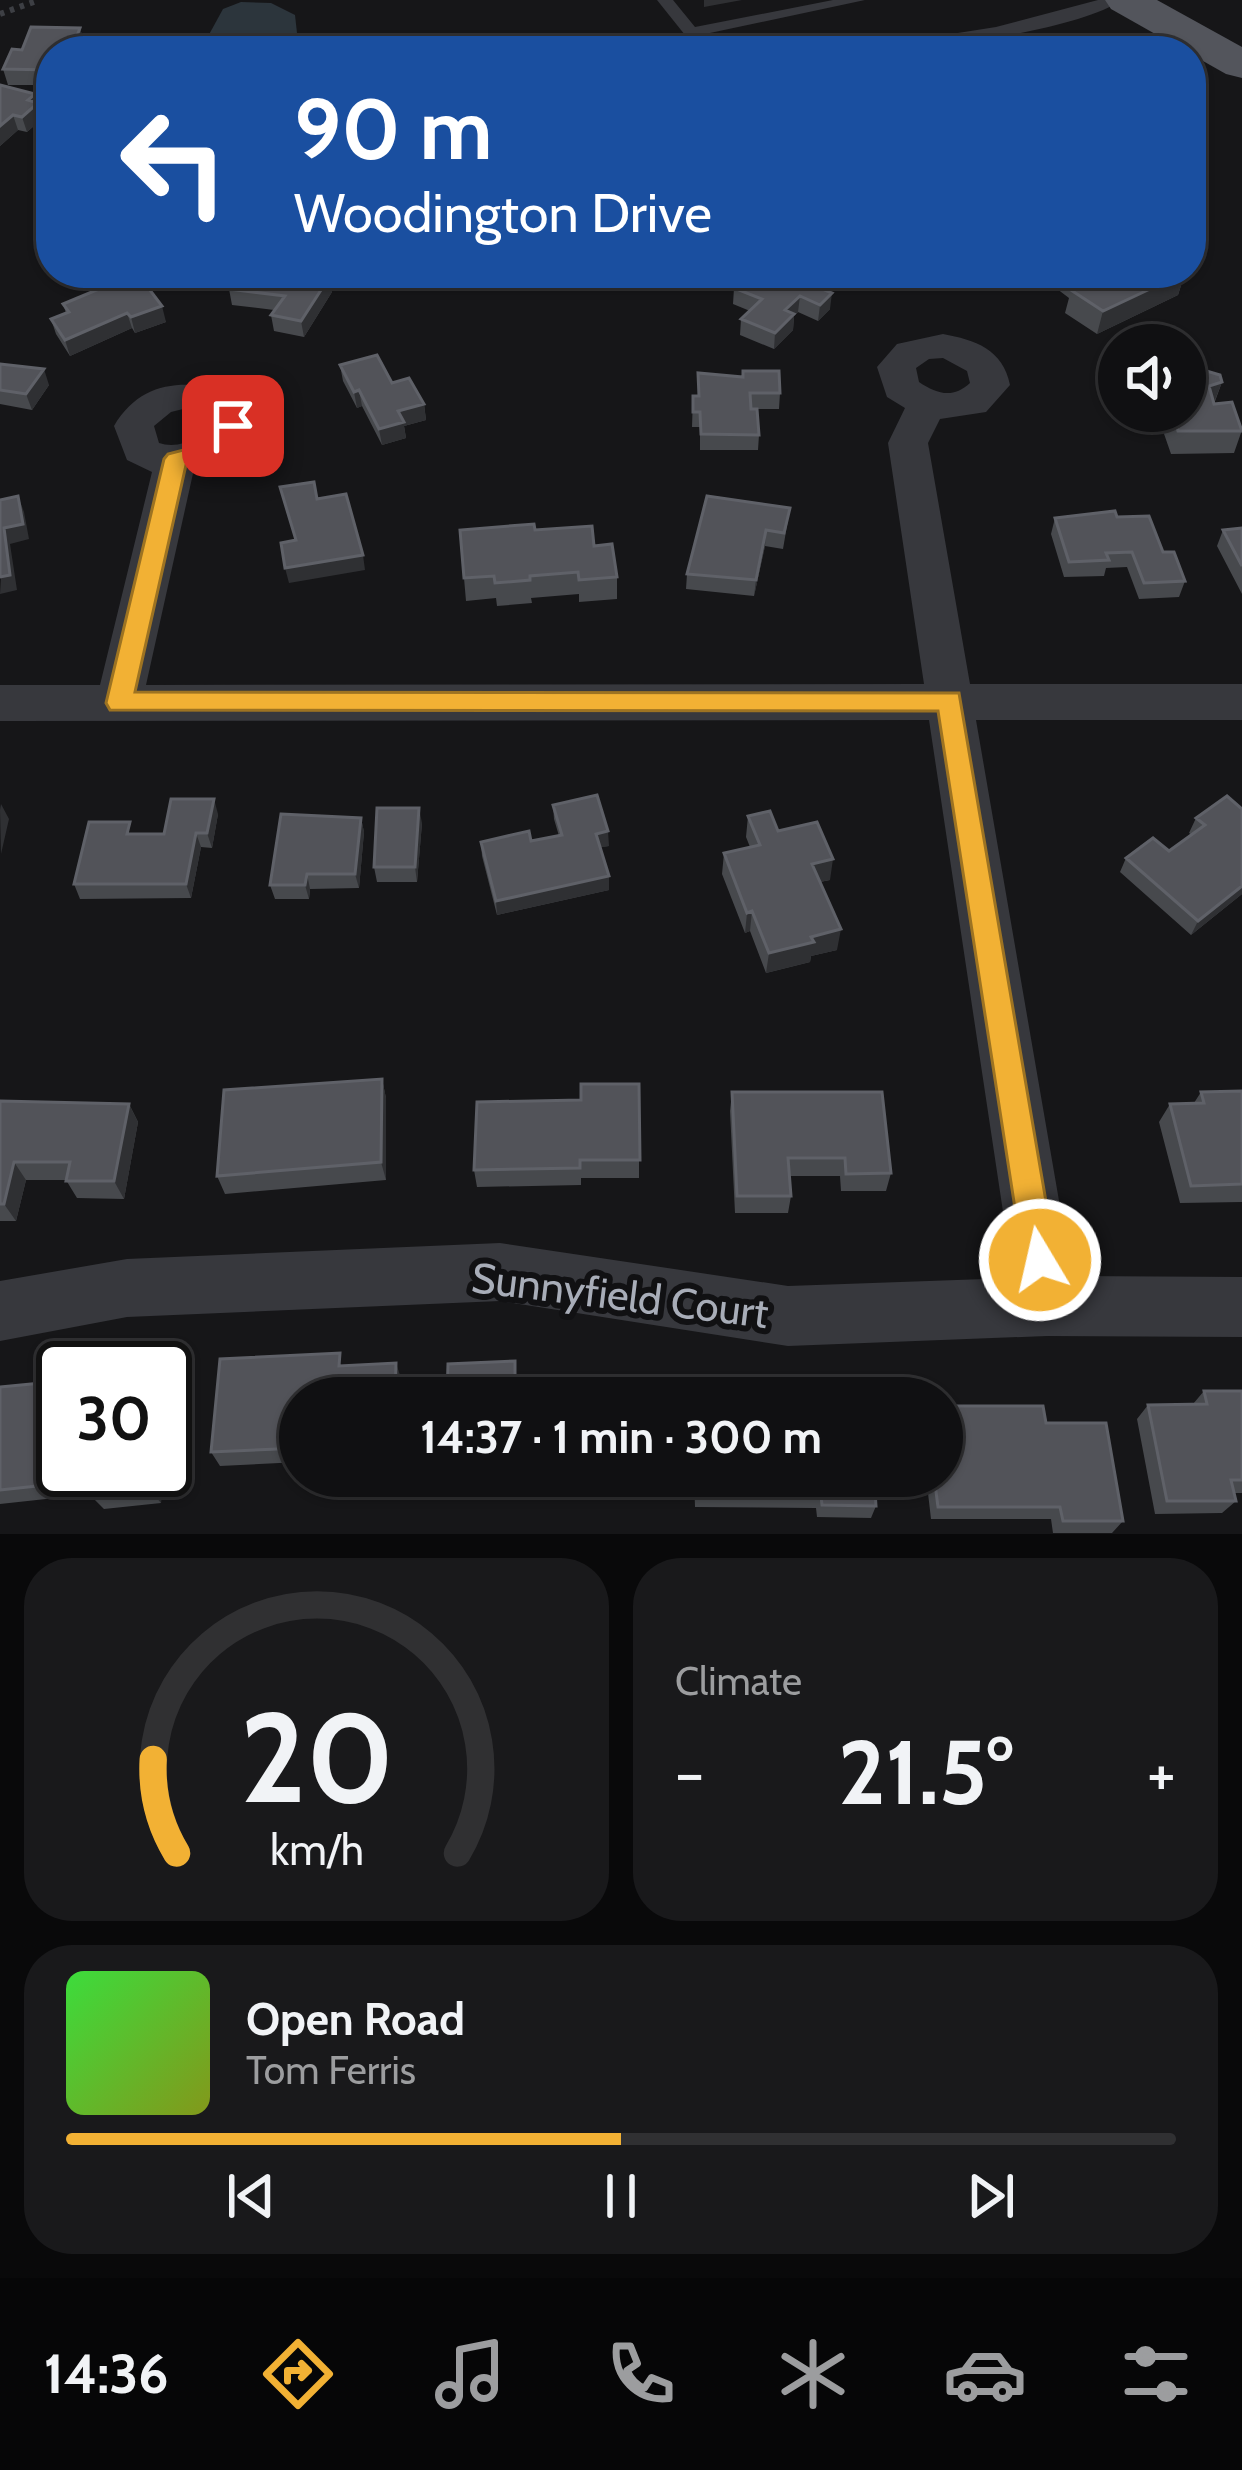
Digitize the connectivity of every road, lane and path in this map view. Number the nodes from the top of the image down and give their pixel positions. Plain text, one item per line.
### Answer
1 (39, 0) edge
2 (665, 0) edge
3 (752, 0) edge
4 (857, 0) edge
5 (1114, 0) edge
6 (1126, 0) edge
7 (0, 14) edge
8 (767, 18) junction
9 (989, 36) edge
10 (1190, 36) edge
11 (1206, 45) edge
12 (1242, 65) edge
13 (926, 404) dead end
14 (176, 459) dead end
15 (949, 700) junction
16 (1242, 702) edge
17 (0, 703) edge
18 (119, 703) junction
19 (1047, 1306) junction
20 (1242, 1307) edge
21 (0, 1311) edge

1 - 7 path
2 - 8 lane
3 - 8 lane
4 - 8 lane
5 - 9 lane
6 - 10 main road
11 - 12 main road
13 - 15 street
14 - 18 street
15 - 16 street
15 - 18 street
15 - 19 street
17 - 18 street
19 - 20 street, Sunnyfield Court
19 - 21 street, Sunnyfield Court

